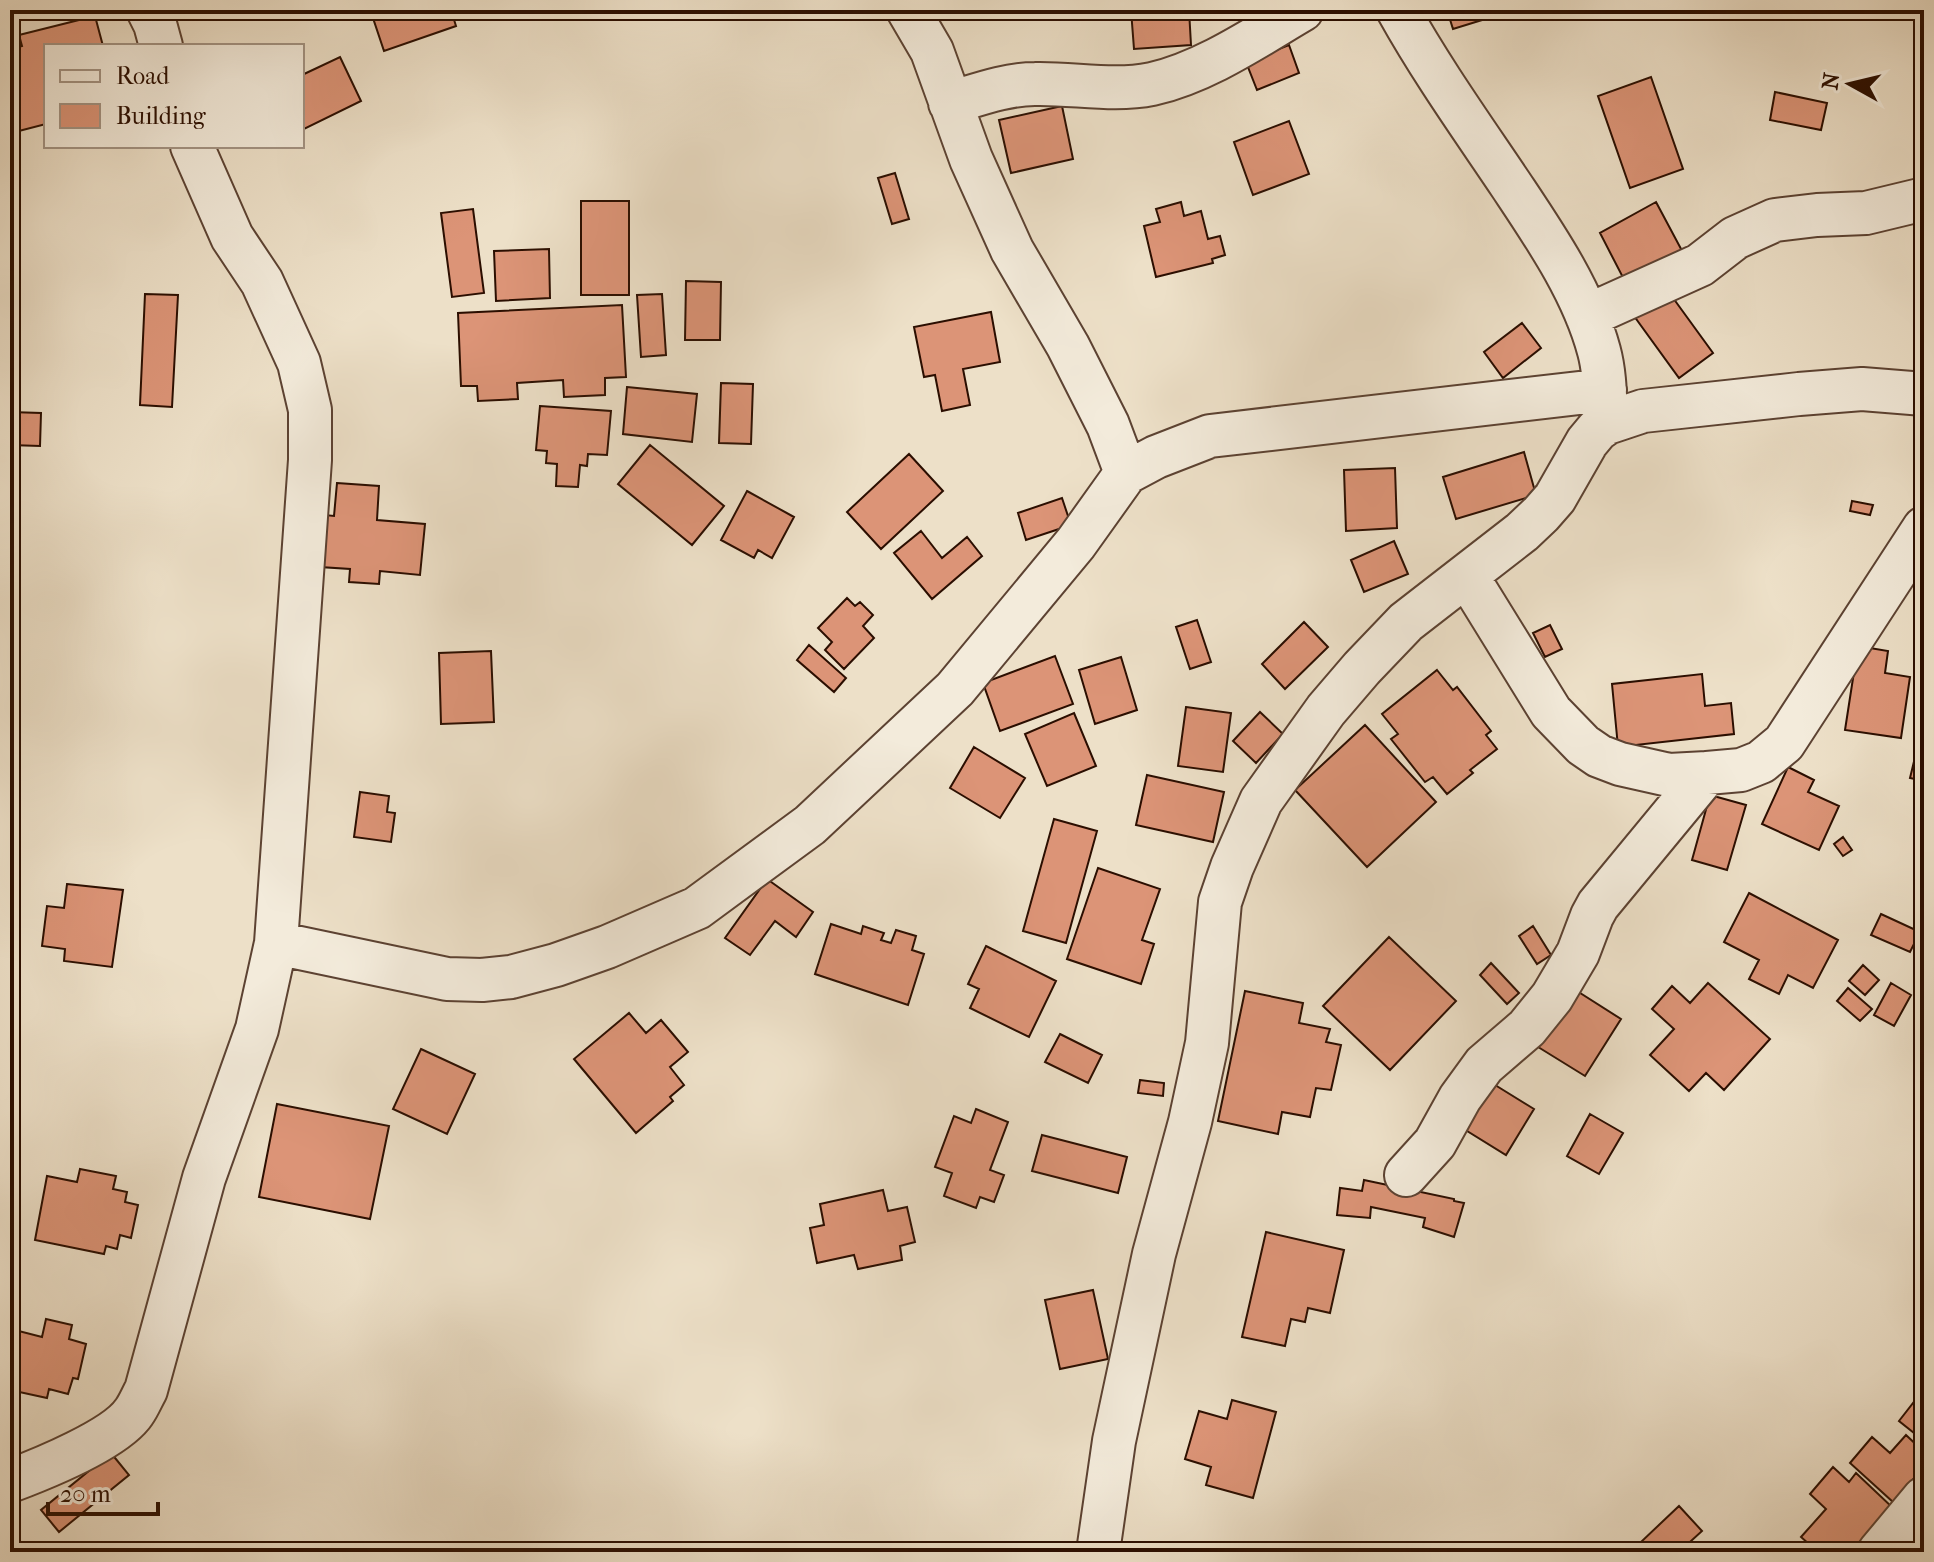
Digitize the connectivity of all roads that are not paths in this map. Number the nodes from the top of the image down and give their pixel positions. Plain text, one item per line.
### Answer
1 (148, 10) edge
2 (908, 10) edge
3 (1302, 10) edge
4 (1398, 10) edge
5 (160, 44) edge
6 (950, 103) junction
7 (193, 148) edge
8 (1924, 199) edge
9 (1587, 316) junction
10 (1924, 394) edge
11 (1606, 407) junction
12 (1126, 473) junction
13 (1924, 528) edge
14 (1467, 576) junction
15 (1707, 773) junction
16 (276, 943) junction
17 (1406, 1175) dead end
18 (10, 1481) edge
19 (1924, 1498) edge
20 (1098, 1552) edge
21 (1879, 1552) edge

1 - 5 street
2 - 6 street
3 - 6 street
4 - 9 street
6 - 12 street
7 - 16 street
8 - 9 street
9 - 11 street
10 - 11 street
11 - 12 street
11 - 14 street
12 - 16 street
13 - 15 street
14 - 15 street
14 - 20 street
15 - 17 street
16 - 18 street
19 - 21 street

